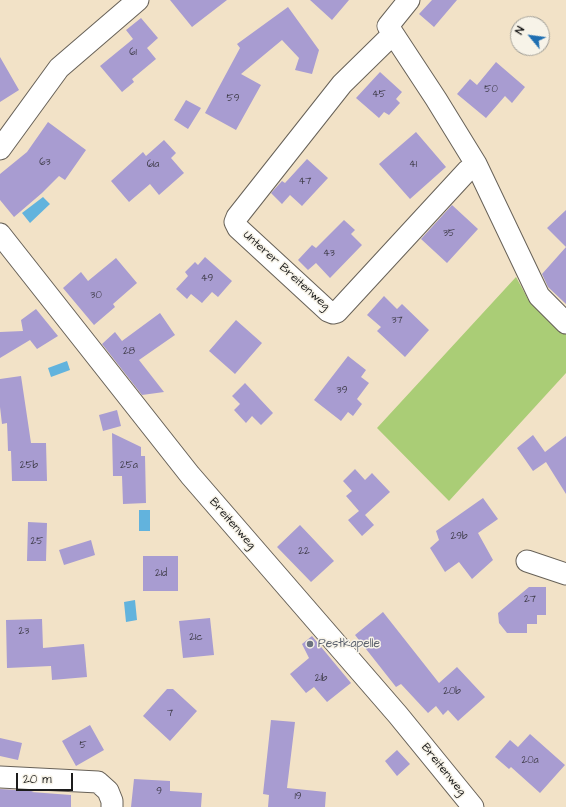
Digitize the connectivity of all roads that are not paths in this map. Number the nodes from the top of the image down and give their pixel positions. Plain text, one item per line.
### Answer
1 (138, 0) edge
2 (410, 0) edge
3 (393, 34) junction
4 (0, 149) edge
5 (476, 164) junction
6 (0, 234) edge
7 (566, 323) edge
8 (527, 561) dead end
9 (566, 574) edge
10 (0, 777) edge
11 (112, 807) edge
12 (473, 807) edge

1 - 4 street
2 - 3 street
3 - 5 street
3 - 5 street, Unterer Breitenweg
5 - 7 street
6 - 12 street, Breitenweg
8 - 9 street
10 - 11 street

